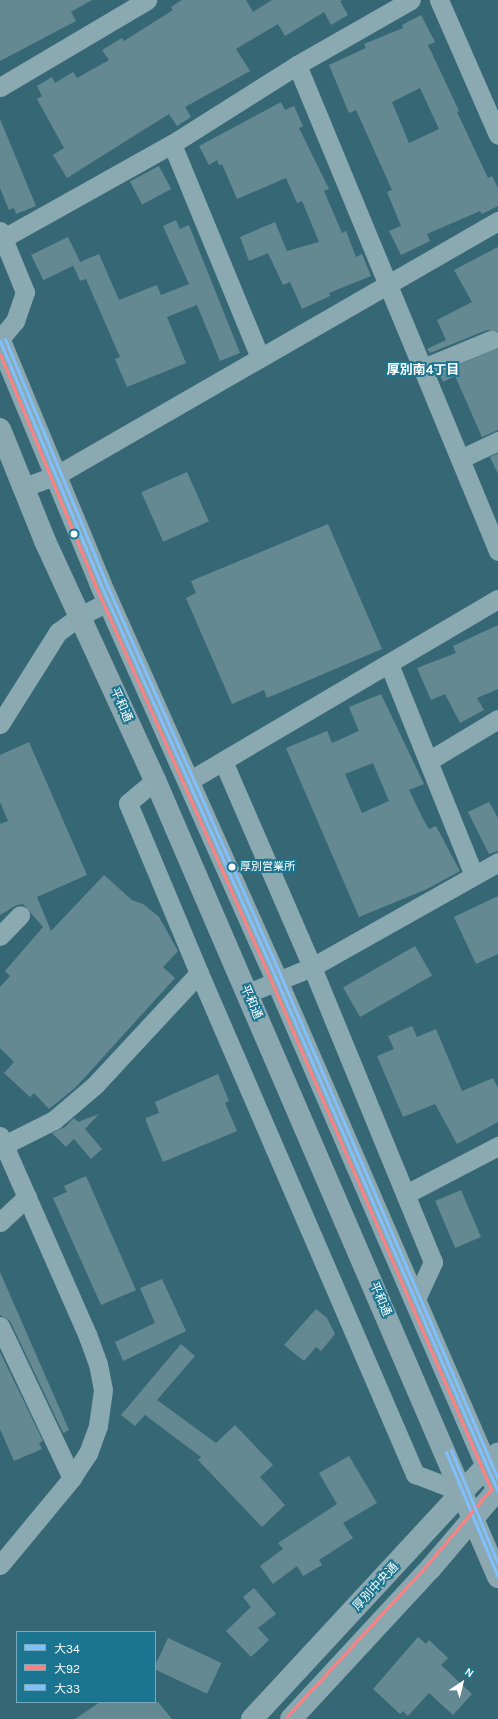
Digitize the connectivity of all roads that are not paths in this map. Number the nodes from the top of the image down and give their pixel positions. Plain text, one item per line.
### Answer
1 (147, 0) edge
2 (411, 0) edge
3 (439, 0) edge
4 (297, 65) junction
5 (0, 87) edge
6 (498, 135) edge
7 (172, 144) junction
8 (498, 221) edge
9 (1, 236) edge
10 (389, 284) junction
11 (0, 340) edge
12 (491, 340) dead end
13 (260, 357) junction
14 (423, 368) junction
15 (0, 429) edge
16 (498, 441) edge
17 (460, 459) junction
18 (55, 476) junction
19 (24, 488) junction
20 (498, 551) edge
21 (498, 599) edge
22 (108, 602) junction
23 (80, 616) junction
24 (388, 664) junction
25 (498, 720) edge
26 (0, 724) edge
27 (430, 760) junction
28 (223, 761) junction
29 (154, 780) junction
30 (187, 782) junction
31 (498, 862) edge
32 (474, 875) junction
33 (20, 915) dead end
34 (0, 936) edge
35 (312, 967) junction
36 (199, 973) junction
37 (277, 982) junction
38 (248, 993) junction
39 (2, 1140) edge
40 (498, 1146) edge
41 (7, 1170) edge
42 (406, 1194) junction
43 (27, 1196) junction
44 (0, 1222) edge
45 (416, 1299) junction
46 (0, 1326) edge
47 (493, 1459) edge
48 (72, 1478) junction
49 (498, 1490) edge
50 (462, 1492) junction
51 (473, 1518) junction
52 (0, 1565) edge
53 (498, 1577) edge
54 (252, 1719) edge
55 (291, 1719) edge

1 - 5 street
2 - 4 street
3 - 6 street
4 - 7 street
4 - 10 street
7 - 9 street
7 - 13 street
8 - 10 street
9 - 11 street
10 - 13 street
10 - 14 street
11 - 18 highway
12 - 14 street
13 - 18 street
14 - 17 street
15 - 19 highway, 平和通
16 - 17 street
17 - 20 street
18 - 19 street
18 - 22 highway
19 - 23 highway, 平和通
21 - 24 street
22 - 23 street
22 - 30 highway
23 - 26 street
23 - 29 highway, 平和通
24 - 27 street
24 - 28 street
25 - 27 street
27 - 32 street
28 - 30 street
28 - 35 street
29 - 36 street
29 - 38 highway, 平和通
30 - 37 highway
31 - 32 street
32 - 35 street
33 - 34 street
35 - 37 street
35 - 42 street
36 - 39 street
36 - 50 street
37 - 38 street
37 - 45 highway
38 - 50 highway, 平和通
39 - 41 street
40 - 42 street
41 - 43 street
42 - 45 street
43 - 44 street
43 - 48 street
45 - 47 highway
46 - 48 street
47 - 49 highway
47 - 50 main road, 厚別中央通
48 - 52 street
49 - 51 main road
50 - 51 highway, 平和通
50 - 54 main road, 厚別中央通
51 - 53 highway, 平和通
51 - 55 main road

